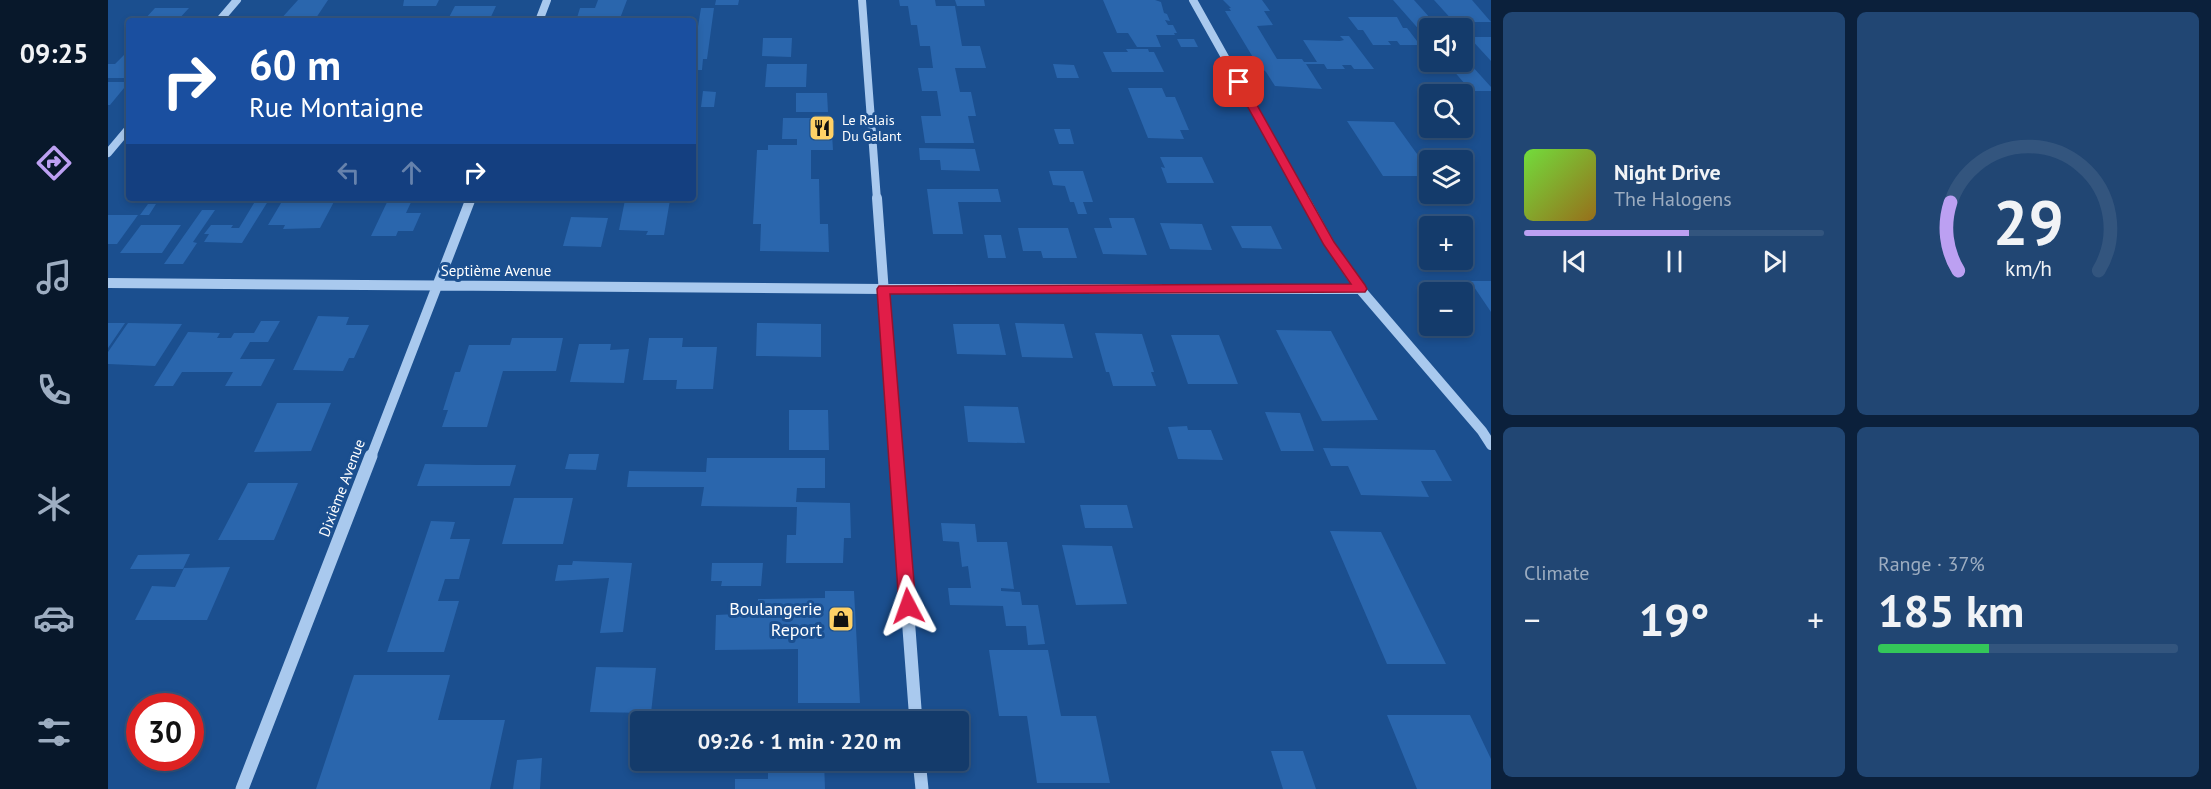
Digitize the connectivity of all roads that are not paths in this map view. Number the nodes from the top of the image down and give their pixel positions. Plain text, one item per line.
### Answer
1 (237, 0) edge
2 (547, 0) edge
3 (862, 0) edge
4 (1193, 0) edge
5 (222, 18) edge
6 (540, 18) edge
7 (126, 132) edge
8 (108, 153) edge
9 (470, 201) edge
10 (108, 283) edge
11 (436, 286) junction
12 (883, 289) junction
13 (1360, 289) junction
14 (1491, 445) edge
15 (915, 711) edge
16 (921, 771) edge
17 (242, 789) edge
18 (922, 789) edge

1 - 5 street
2 - 6 street
3 - 12 street
4 - 13 street
7 - 8 street
9 - 11 street, Dixième Avenue
10 - 11 street, Septième Avenue
11 - 12 street, Septième Avenue
11 - 17 street, Dixième Avenue
12 - 13 street, Septième Avenue
12 - 15 street
13 - 14 street
16 - 18 street

